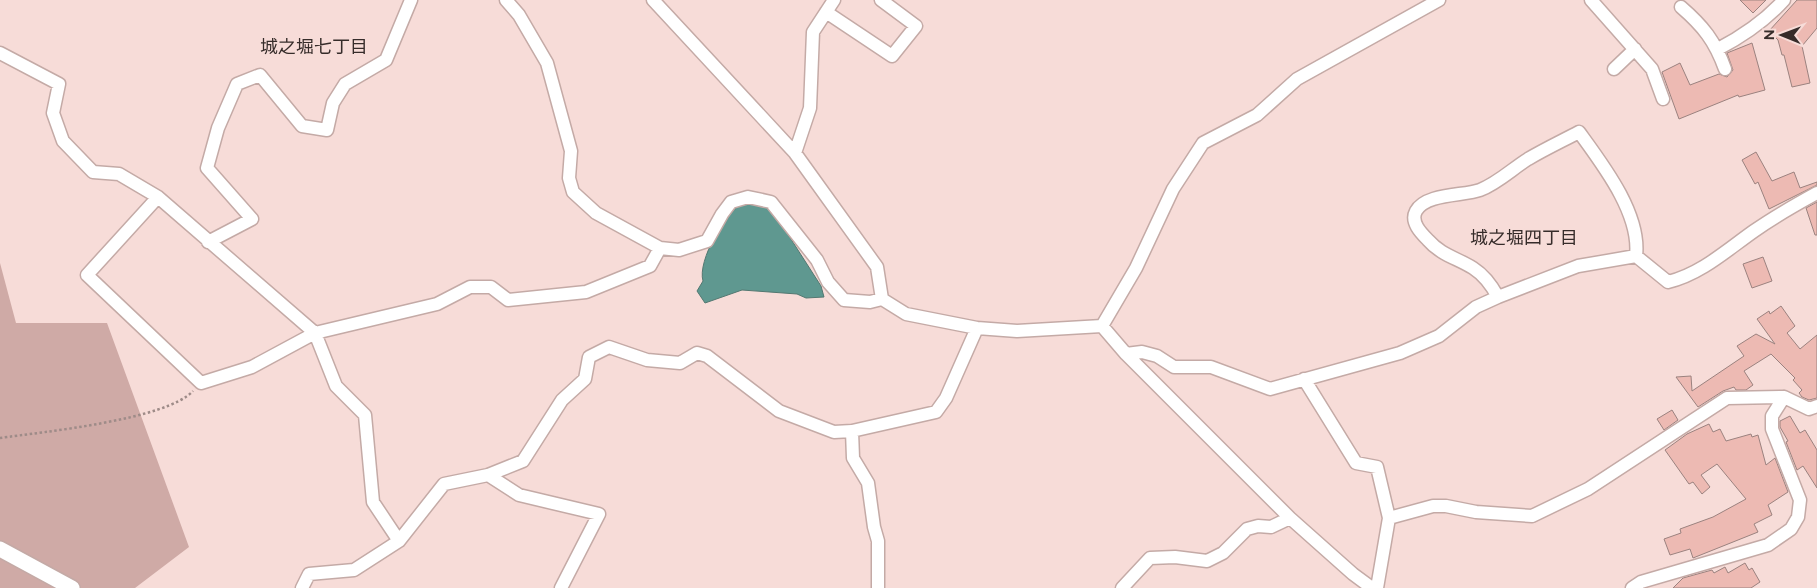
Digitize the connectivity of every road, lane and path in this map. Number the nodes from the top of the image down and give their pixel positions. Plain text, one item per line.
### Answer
1 (411, 0) edge
2 (506, 0) edge
3 (653, 0) edge
4 (834, 0) edge
5 (881, 0) edge
6 (1439, 0) edge
7 (1591, 0) edge
8 (1784, 0) edge
9 (1681, 7) dead end
10 (826, 12) junction
11 (1718, 49) junction
12 (1635, 50) junction
13 (0, 53) edge
14 (1614, 69) dead end
15 (1725, 69) dead end
16 (1662, 99) dead end
17 (795, 153) junction
18 (1817, 193) edge
19 (158, 197) junction
20 (208, 242) junction
21 (660, 248) junction
22 (1636, 256) junction
23 (1498, 297) junction
24 (882, 299) junction
25 (1102, 326) junction
26 (977, 328) junction
27 (315, 333) junction
28 (1126, 354) junction
29 (1304, 379) junction
30 (201, 383) junction
31 (1784, 397) junction
32 (1817, 406) edge
33 (852, 431) junction
34 (0, 438) edge
35 (488, 475) junction
36 (1290, 518) junction
37 (1389, 518) junction
38 (399, 541) junction
39 (0, 549) edge
40 (1656, 583) edge
41 (72, 588) edge
42 (302, 588) edge
43 (561, 588) edge
44 (878, 588) edge
45 (1122, 588) edge
46 (1372, 588) edge
47 (1377, 588) edge
48 (1632, 588) edge

1 - 20 street
2 - 21 street
3 - 17 street
4 - 10 street
5 - 10 street
6 - 25 street
7 - 12 street
8 - 11 street
9 - 11 street
10 - 17 street
11 - 15 street
12 - 14 street
12 - 16 street
13 - 19 street
17 - 24 street
18 - 22 street
19 - 20 street
19 - 30 street
20 - 27 street
21 - 24 street
21 - 27 street
22 - 23 street
22 - 23 street
23 - 29 street
24 - 26 street
25 - 26 street
25 - 28 street
26 - 33 street
27 - 30 street
27 - 38 street
28 - 29 street
28 - 36 street
29 - 37 street
30 - 34 path
31 - 32 street
31 - 37 street
31 - 40 street
33 - 35 street
33 - 44 street
35 - 38 street
35 - 43 street
36 - 45 street
36 - 46 street
37 - 47 street
38 - 42 street
39 - 41 street
40 - 48 street

